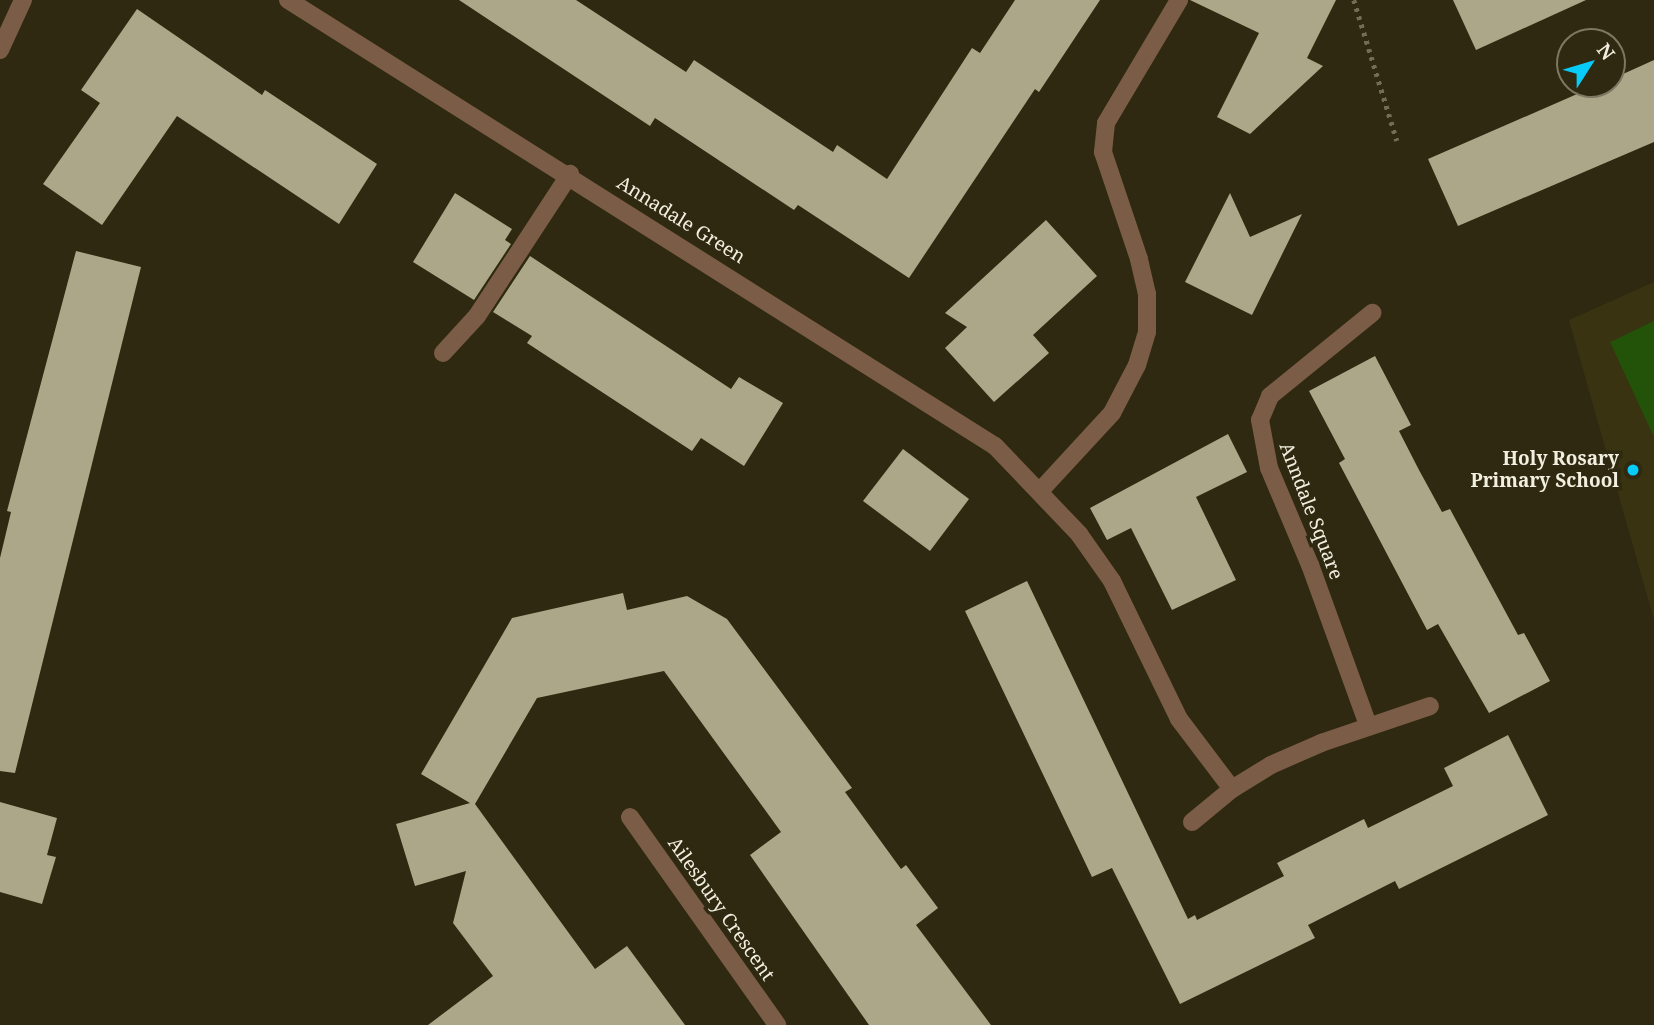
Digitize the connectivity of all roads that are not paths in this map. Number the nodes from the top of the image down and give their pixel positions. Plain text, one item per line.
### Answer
1 (23, 0) edge
2 (288, 0) edge
3 (1179, 0) edge
4 (0, 50) edge
5 (570, 174) junction
6 (1372, 313) dead end
7 (443, 353) dead end
8 (1040, 491) junction
9 (1430, 706) dead end
10 (1368, 725) junction
11 (1232, 789) junction
12 (630, 817) dead end
13 (1192, 822) dead end
14 (777, 1025) edge

1 - 4 street
2 - 5 street, Annadale Green
3 - 8 street
5 - 7 street
5 - 8 street, Annadale Green
6 - 10 street, Anndale Square
8 - 11 street
9 - 10 street
10 - 11 street
11 - 13 street
12 - 14 street, Ailesbury Crescent

